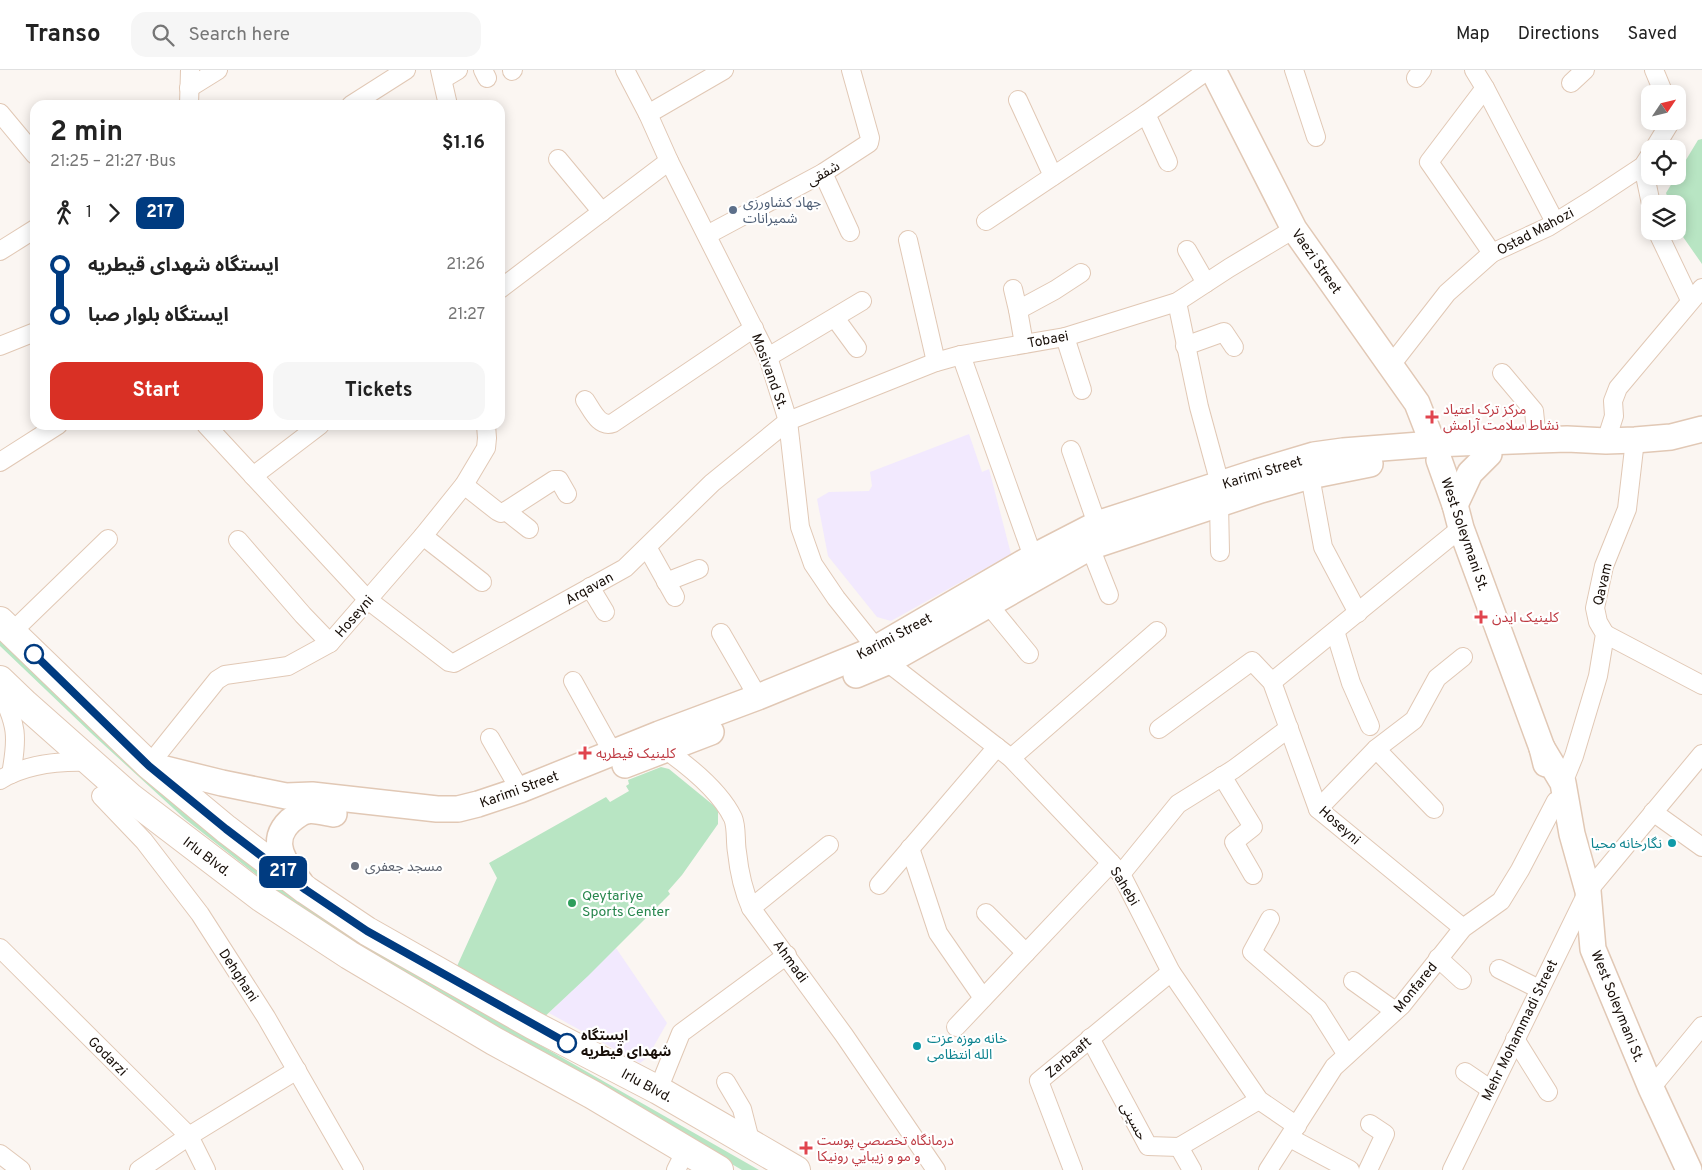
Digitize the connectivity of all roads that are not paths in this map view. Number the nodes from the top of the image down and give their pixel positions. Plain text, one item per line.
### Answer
1 (190, 70) edge
2 (218, 70) edge
3 (406, 70) edge
4 (458, 70) edge
5 (625, 70) edge
6 (851, 70) edge
7 (1208, 70) edge
8 (1213, 70) edge
9 (1294, 70) edge
10 (1474, 70) edge
11 (1585, 70) edge
12 (1654, 70) edge
13 (714, 72) edge
14 (441, 75) edge
15 (1571, 83) dead end
16 (1660, 85) edge
17 (1486, 88) junction
18 (189, 96) edge
19 (359, 100) edge
20 (447, 100) edge
21 (1018, 100) dead end
22 (0, 113) edge
23 (648, 114) junction
24 (1146, 114) junction
25 (1316, 137) dead end
26 (30, 149) edge
27 (558, 159) dead end
28 (669, 161) junction
29 (1168, 162) dead end
30 (1641, 164) edge
31 (823, 173) junction
32 (1053, 176) junction
33 (602, 212) junction
34 (986, 221) dead end
35 (1555, 222) junction
36 (1294, 229) junction
37 (30, 232) edge
38 (850, 232) dead end
39 (707, 234) junction
40 (908, 240) dead end
41 (1663, 240) edge
42 (1187, 250) dead end
43 (0, 251) edge
44 (1492, 253) junction
45 (1081, 273) dead end
46 (1206, 283) junction
47 (505, 285) edge
48 (1013, 289) dead end
49 (1696, 294) edge
50 (862, 301) dead end
51 (1177, 302) junction
52 (1018, 310) junction
53 (835, 318) junction
54 (754, 328) junction
55 (1065, 337) junction
56 (30, 338) edge
57 (1024, 344) junction
58 (0, 346) edge
59 (1185, 346) junction
60 (1234, 347) dead end
61 (857, 348) dead end
62 (961, 355) junction
63 (768, 357) junction
64 (936, 362) junction
65 (1391, 365) junction
66 (1502, 373) dead end
67 (1082, 390) dead end
68 (585, 400) dead end
69 (788, 421) junction
70 (50, 430) edge
71 (211, 430) edge
72 (313, 430) edge
73 (486, 430) edge
74 (1702, 430) edge
75 (1537, 440) junction
76 (1635, 440) junction
77 (1606, 441) junction
78 (1071, 450) dead end
79 (1436, 452) junction
80 (1489, 454) junction
81 (0, 462) edge
82 (253, 476) junction
83 (1310, 476) junction
84 (464, 485) junction
85 (567, 494) dead end
86 (1219, 494) junction
87 (1455, 505) junction
88 (506, 512) junction
89 (1461, 528) junction
90 (529, 529) dead end
91 (1093, 535) junction
92 (423, 536) junction
93 (108, 539) dead end
94 (238, 540) dead end
95 (647, 547) junction
96 (1220, 552) dead end
97 (1034, 557) junction
98 (699, 569) dead end
99 (482, 582) dead end
100 (590, 587) junction
101 (1109, 594) dead end
102 (368, 600) junction
103 (988, 604) junction
104 (605, 612) dead end
105 (1358, 613) junction
106 (6, 627) edge
107 (1335, 631) junction
108 (1156, 632) dead end
109 (720, 633) dead end
110 (1605, 634) junction
111 (330, 643) junction
112 (1029, 654) dead end
113 (881, 655) junction
114 (1463, 657) dead end
115 (0, 680) edge
116 (573, 681) dead end
117 (1272, 682) junction
118 (1702, 685) edge
119 (0, 691) edge
120 (758, 697) junction
121 (1370, 726) dead end
122 (1289, 728) junction
123 (1159, 729) dead end
124 (490, 738) dead end
125 (997, 747) junction
126 (1376, 749) junction
127 (666, 750) junction
128 (613, 752) junction
129 (1702, 754) edge
130 (1011, 758) junction
131 (89, 762) junction
132 (149, 766) junction
133 (1222, 776) junction
134 (5, 777) edge
135 (520, 790) junction
136 (1559, 792) junction
137 (102, 796) dead end
138 (1318, 809) junction
139 (1434, 809) dead end
140 (1654, 812) junction
141 (829, 845) dead end
142 (1702, 847) edge
143 (910, 848) junction
144 (1116, 869) junction
145 (1253, 874) dead end
146 (879, 885) dead end
147 (306, 890) junction
148 (1588, 891) junction
149 (751, 908) junction
150 (986, 913) dead end
151 (1270, 919) dead end
152 (1462, 928) junction
153 (0, 948) edge
154 (1026, 954) junction
155 (787, 956) junction
156 (1438, 958) junction
157 (1499, 969) dead end
158 (1171, 972) junction
159 (1462, 980) dead end
160 (1353, 982) dead end
161 (1539, 989) junction
162 (983, 998) junction
163 (1396, 1011) junction
164 (1702, 1026) edge
165 (956, 1027) dead end
166 (1090, 1038) junction
167 (1515, 1039) junction
168 (1347, 1055) junction
169 (297, 1070) junction
170 (1465, 1072) dead end
171 (726, 1082) dead end
172 (1651, 1088) junction
173 (1490, 1089) junction
174 (658, 1090) junction
175 (1548, 1092) dead end
176 (1259, 1100) junction
177 (1370, 1124) dead end
178 (1294, 1132) junction
179 (189, 1136) junction
180 (751, 1144) junction
181 (1179, 1148) junction
182 (0, 1154) edge
183 (681, 1160) edge
184 (1460, 1166) edge
185 (793, 1169) edge
186 (21, 1170) edge
187 (139, 1170) edge
188 (206, 1170) edge
189 (354, 1170) edge
190 (719, 1170) edge
191 (936, 1170) edge
192 (1073, 1170) edge
193 (1192, 1170) edge
194 (1268, 1170) edge
195 (1350, 1170) edge
196 (1368, 1170) edge
197 (1689, 1170) edge

1 - 18 street
2 - 18 street
3 - 19 street
4 - 14 street
5 - 23 street, Mosivand St.
6 - 31 street, شفقی
7 - 24 street
8 - 36 main road, Vaezi Street
9 - 25 street
10 - 17 street
11 - 15 street
12 - 16 street
13 - 23 street
14 - 20 street
17 - 35 street
17 - 44 street
21 - 32 street
22 - 26 street
23 - 28 street, Mosivand St.
24 - 29 street
24 - 32 street
27 - 33 street
28 - 33 street
28 - 39 street, Mosivand St.
30 - 35 street, Ostad Mahozi
31 - 38 street
31 - 39 street, شفقی
32 - 34 street
33 - 47 street
35 - 44 street, Ostad Mahozi
36 - 46 street, Tobaei
36 - 65 main road, Vaezi Street
37 - 43 street
39 - 54 street, Mosivand St.
40 - 64 street
41 - 49 street
42 - 46 street
44 - 65 street, Ostad Mahozi
45 - 52 street
46 - 51 street, Tobaei
48 - 52 street
49 - 77 street
50 - 53 street
51 - 55 street, Tobaei
51 - 59 street
52 - 57 street
53 - 61 street
53 - 63 street
54 - 63 street, Mosivand St.
54 - 68 street
55 - 57 street, Tobaei
55 - 67 street
56 - 58 street
57 - 62 street, Tobaei
59 - 60 street
59 - 86 street
62 - 64 street, Tobaei
62 - 97 street
63 - 69 street, Mosivand St.
64 - 69 street, Tobaei
65 - 79 main road, Vaezi Street
66 - 75 street
69 - 95 street, Arqavan
69 - 113 street, Mosivand St.
70 - 81 street
71 - 82 street
72 - 82 street
73 - 84 street, Hoseyni
74 - 76 main road, Karimi Street
75 - 77 main road, Karimi Street
75 - 79 main road, Karimi Street
76 - 77 main road, Karimi Street
76 - 110 street, Qavam
77 - 80 main road, Karimi Street
78 - 91 street
79 - 80 main road, Karimi Street
79 - 83 main road, Karimi Street
79 - 86 main road, Karimi Street
79 - 87 main road, West Soleymani St.
80 - 87 main road
82 - 102 street
83 - 86 main road, Karimi Street
83 - 105 street
84 - 88 street
84 - 92 street, Hoseyni
85 - 88 street
86 - 91 main road, Karimi Street
86 - 96 street
87 - 89 main road, West Soleymani St.
88 - 90 street
89 - 105 street
89 - 136 main road, West Soleymani St.
91 - 97 main road, Karimi Street
91 - 101 street
91 - 103 main road, Karimi Street
92 - 99 street
92 - 102 street, Hoseyni
93 - 106 street
94 - 111 street
95 - 98 street
95 - 100 street, Arqavan
97 - 113 main road, Karimi Street
100 - 102 street, Arqavan
100 - 104 street
102 - 111 street, Hoseyni
103 - 112 street
103 - 113 main road, Karimi Street
105 - 107 street
106 - 132 main road, Irlu Blvd.
107 - 117 street
107 - 121 street
108 - 130 street
109 - 120 street
110 - 118 street
110 - 136 street
111 - 132 street, Hoseyni
113 - 120 main road, Karimi Street
113 - 125 street, Sahebi
113 - 127 main road, Karimi Street
114 - 126 street
115 - 131 main road, Irlu Blvd.
116 - 128 street
117 - 122 street, Hoseyni
117 - 123 street
119 - 134 street
120 - 128 main road, Karimi Street
122 - 133 street
122 - 138 street, Hoseyni
124 - 135 street
125 - 130 street, Sahebi
125 - 143 street
126 - 138 street
126 - 139 street
127 - 147 main road, Karimi Street
127 - 149 street, Ahmadi
128 - 135 main road, Karimi Street
129 - 140 street, Mehr Mohammadi Street
130 - 144 street, Sahebi
131 - 134 street
131 - 183 main road, Irlu Blvd.
132 - 135 main road, Karimi Street
132 - 147 main road, Irlu Blvd.
133 - 144 street
133 - 145 street
136 - 148 main road, West Soleymani St.
136 - 152 street, Monfared
137 - 169 street, Dehghani
138 - 152 street, Hoseyni
140 - 142 street
140 - 148 street, Mehr Mohammadi Street
141 - 149 street
143 - 146 street
143 - 162 street
144 - 154 street
144 - 158 street, Sahebi
147 - 174 main road, Irlu Blvd.
148 - 161 street, Mehr Mohammadi Street
148 - 172 main road, West Soleymani St.
149 - 155 street, Ahmadi
150 - 154 street
151 - 168 street
152 - 156 street, Monfared
153 - 179 street, Godarzi
154 - 162 street
155 - 174 street
155 - 191 street, Ahmadi
156 - 159 street
156 - 163 street, Monfared
157 - 161 street
158 - 166 street, Zarbaaft
158 - 176 street, Sahebi
160 - 163 street
161 - 167 street, Mehr Mohammadi Street
162 - 165 street
163 - 168 street, Monfared
164 - 172 street
166 - 181 street, حسینی
166 - 192 street, Zarbaaft
167 - 173 street, Mehr Mohammadi Street
167 - 175 street
168 - 178 street, Monfared
169 - 179 street
169 - 189 street, Dehghani
170 - 173 street
171 - 180 street
172 - 197 main road, West Soleymani St.
173 - 184 street, Mehr Mohammadi Street
174 - 180 main road, Irlu Blvd.
176 - 178 street, Sahebi
176 - 181 street
177 - 196 street
178 - 194 street, Monfared
178 - 195 street, Sahebi
179 - 187 street
179 - 188 street, Godarzi
180 - 185 main road, Irlu Blvd.
181 - 193 street
182 - 186 street
183 - 190 main road, Irlu Blvd.

